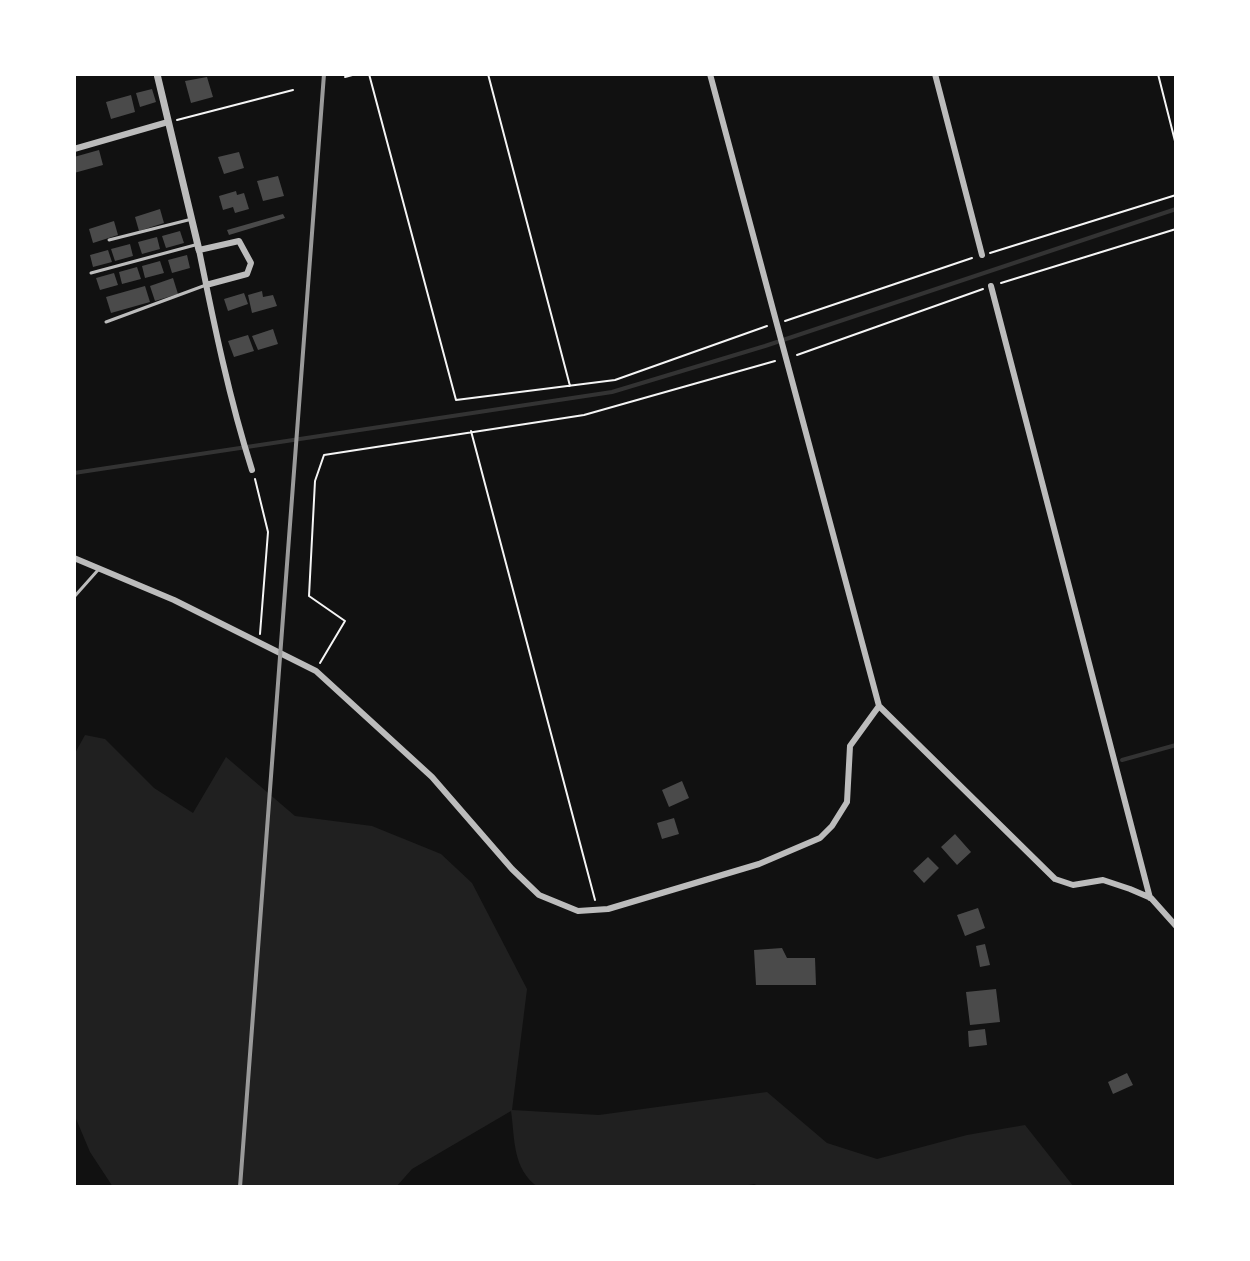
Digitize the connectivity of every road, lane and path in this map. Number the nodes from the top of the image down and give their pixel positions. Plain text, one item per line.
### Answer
1 (157, 74) edge
2 (356, 74) edge
3 (369, 74) edge
4 (488, 74) edge
5 (710, 74) edge
6 (935, 74) edge
7 (1158, 74) edge
8 (345, 77) dead end
9 (293, 90) dead end
10 (168, 122) junction
11 (1176, 145) edge
12 (74, 149) edge
13 (1176, 195) edge
14 (192, 219) junction
15 (1176, 229) edge
16 (109, 240) dead end
17 (199, 247) junction
18 (982, 255) junction
19 (91, 273) dead end
20 (206, 285) junction
21 (991, 286) junction
22 (106, 322) dead end
23 (776, 323) junction
24 (786, 358) junction
25 (570, 387) junction
26 (471, 429) junction
27 (252, 470) joint
28 (74, 558) edge
29 (100, 568) junction
30 (74, 597) edge
31 (260, 640) junction
32 (316, 671) junction
33 (879, 706) junction
34 (1151, 898) junction
35 (597, 910) junction
36 (1176, 926) edge

1 - 10 street
2 - 8 path
3 - 25 path
4 - 25 path
5 - 23 street
6 - 18 street
7 - 11 path
9 - 10 path
10 - 12 street
10 - 14 street
13 - 18 path
14 - 16 lane
14 - 17 street
15 - 21 path
17 - 19 lane
17 - 20 street
17 - 20 street
18 - 23 path
20 - 22 lane
20 - 27 street
21 - 24 path
21 - 34 street
23 - 24 street
23 - 25 path
24 - 26 path
24 - 33 street
26 - 32 path
26 - 35 path
27 - 31 path
28 - 29 street
29 - 30 lane
29 - 31 street
31 - 32 street
32 - 35 street
33 - 34 street
33 - 35 street
34 - 36 street

